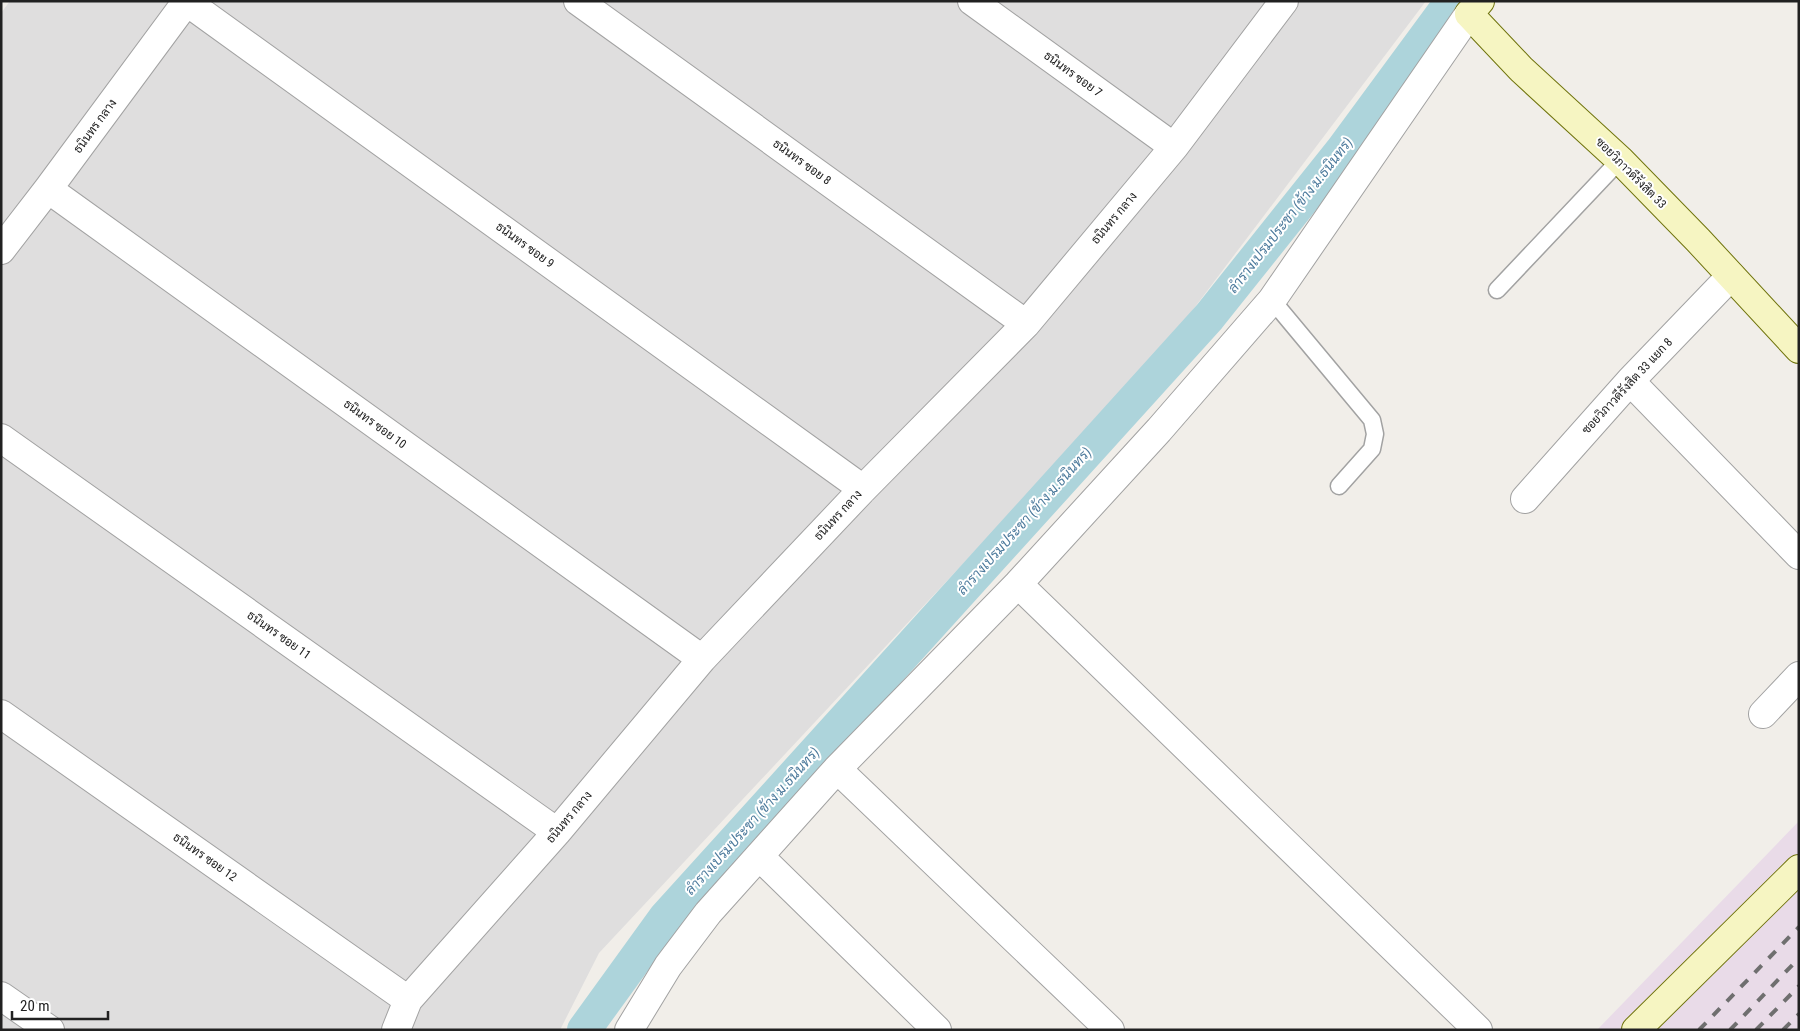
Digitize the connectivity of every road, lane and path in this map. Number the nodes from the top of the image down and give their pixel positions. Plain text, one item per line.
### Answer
1 (578, 1) edge
2 (972, 1) edge
3 (1284, 1) edge
4 (187, 2) edge
5 (1475, 8) edge
6 (1174, 147) junction
7 (1620, 160) junction
8 (48, 189) junction
9 (1, 250) edge
10 (1731, 276) junction
11 (1497, 290) dead end
12 (1272, 300) junction
13 (1026, 324) junction
14 (1799, 349) edge
15 (1630, 381) junction
16 (1, 438) edge
17 (1339, 486) dead end
18 (863, 489) junction
19 (1525, 499) dead end
20 (1799, 555) edge
21 (1018, 584) junction
22 (702, 659) junction
23 (1799, 676) edge
24 (1, 714) edge
25 (1763, 714) dead end
26 (837, 769) junction
27 (557, 832) junction
28 (760, 856) junction
29 (1799, 869) edge
30 (1, 996) edge
31 (408, 1000) junction
32 (50, 1030) edge
33 (396, 1030) edge
34 (629, 1030) edge
35 (937, 1030) edge
36 (1110, 1030) edge
37 (1478, 1030) edge
38 (1636, 1030) edge

1 - 13 street, ธนินทร ซอย 8
2 - 6 street, ธนินทร ซอย 7
3 - 6 street, ธนินทร กลาง
4 - 8 street, ธนินทร กลาง
4 - 18 street, ธนินทร ซอย 9
5 - 7 street, ซอยวิภาวดีรังสิต 33
5 - 12 street
6 - 13 street, ธนินทร กลาง
7 - 10 street, ซอยวิภาวดีรังสิต 33
7 - 11 lane
8 - 9 street, ธนินทร กลาง
8 - 22 street, ธนินทร ซอย 10
10 - 14 street, ซอยวิภาวดีรังสิต 33
10 - 15 street, ซอยวิภาวดีรังสิต 33 แยก 8
12 - 17 lane
12 - 21 street
13 - 18 street, ธนินทร กลาง
15 - 19 street, ซอยวิภาวดีรังสิต 33 แยก 8
15 - 20 street
16 - 27 street, ธนินทร ซอย 11
18 - 22 street, ธนินทร กลาง
21 - 26 street
21 - 37 street
22 - 27 street, ธนินทร กลาง
23 - 25 street
24 - 31 street, ธนินทร ซอย 12
26 - 28 street
26 - 36 street
27 - 31 street, ธนินทร กลาง
28 - 34 street
28 - 35 street
29 - 38 street
30 - 32 street
31 - 33 street, ธนินทร กลาง

